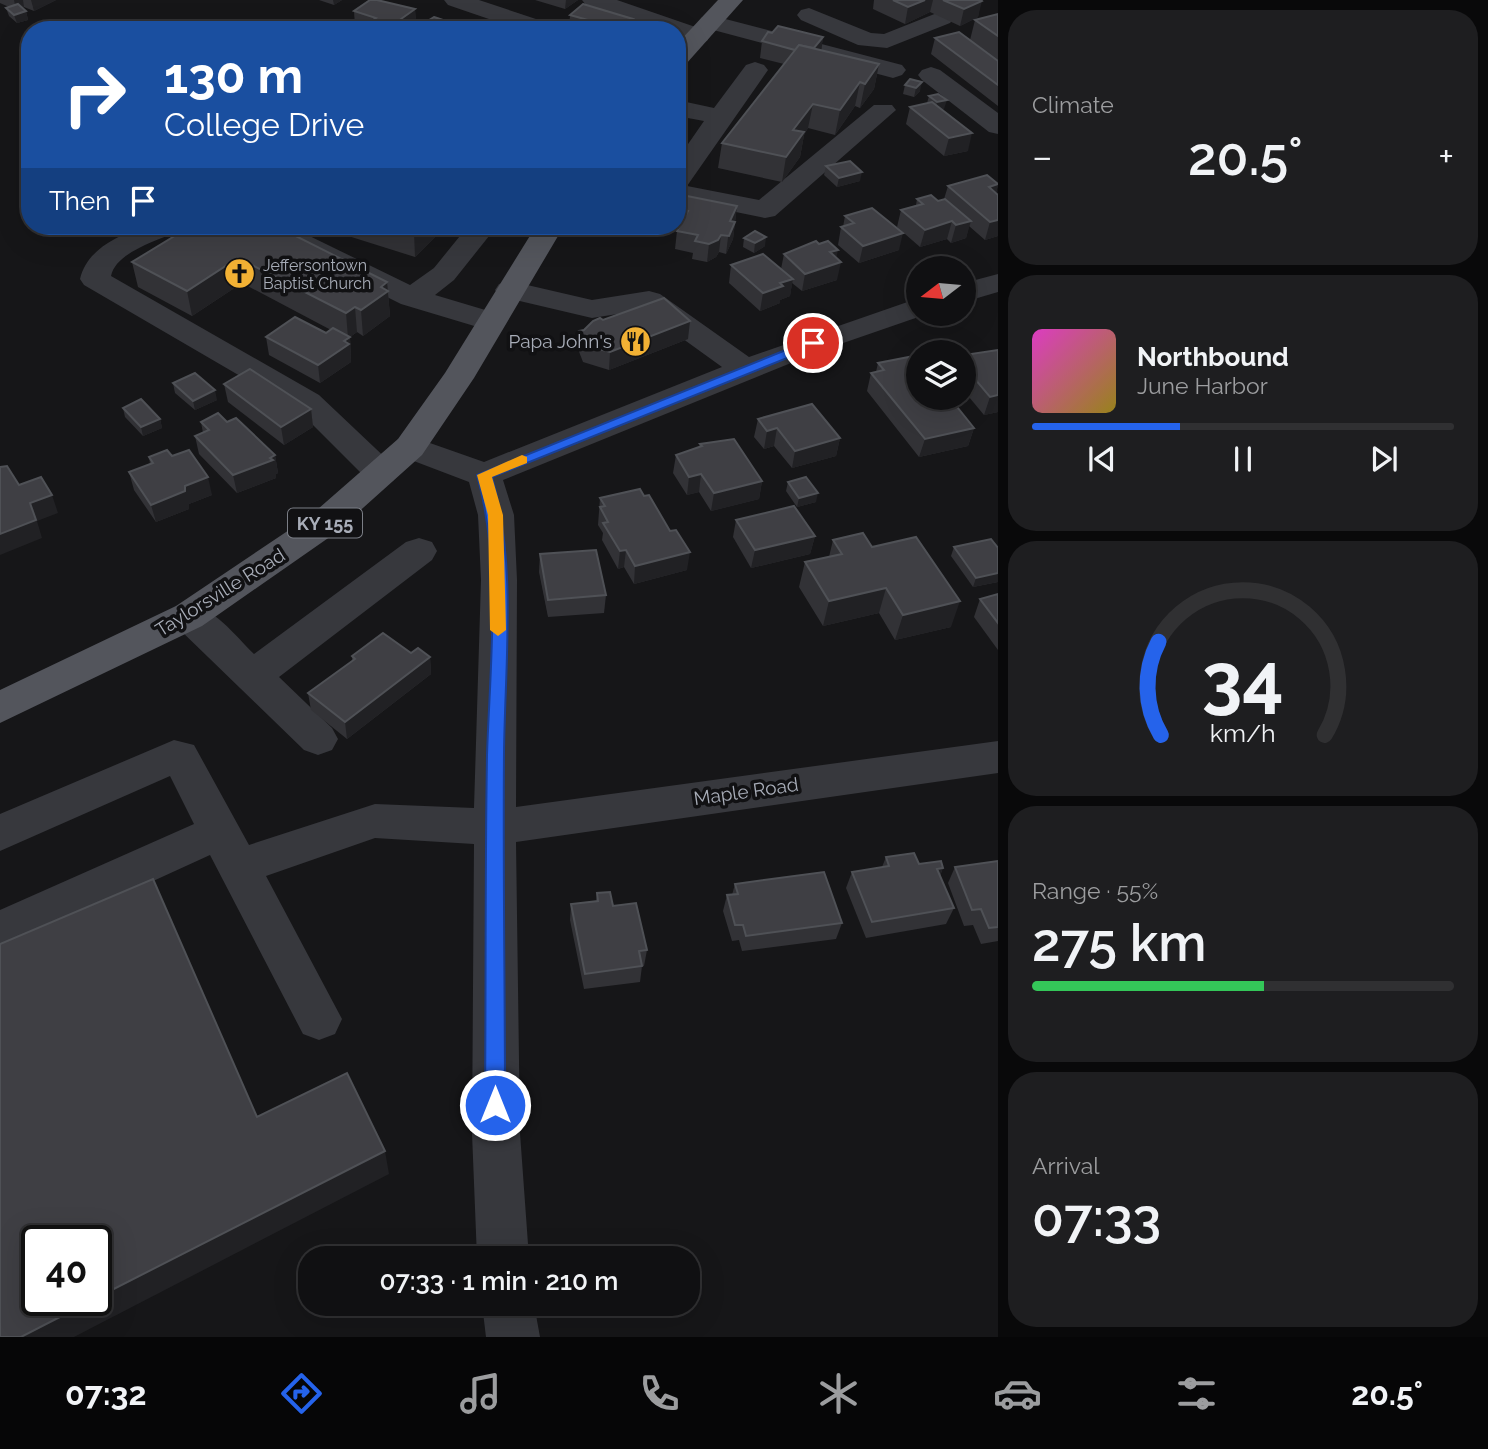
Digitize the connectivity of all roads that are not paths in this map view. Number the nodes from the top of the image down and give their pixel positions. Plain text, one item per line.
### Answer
1 (456, 0) edge
2 (593, 0) edge
3 (817, 8) edge
4 (716, 16) edge
5 (942, 18) edge
6 (520, 21) edge
7 (561, 21) edge
8 (686, 49) edge
9 (755, 70) dead end
10 (893, 70) dead end
11 (931, 75) dead end
12 (686, 110) edge
13 (883, 110) dead end
14 (720, 117) junction
15 (998, 126) edge
16 (686, 168) edge
17 (686, 194) edge
18 (149, 235) edge
19 (295, 235) edge
20 (476, 235) edge
21 (544, 235) edge
22 (998, 283) edge
23 (510, 289) junction
24 (976, 289) edge
25 (412, 299) junction
26 (906, 312) edge
27 (491, 322) junction
28 (747, 370) junction
29 (410, 447) junction
30 (381, 473) junction
31 (484, 475) junction
32 (419, 551) dead end
33 (189, 616) junction
34 (253, 676) junction
35 (0, 708) edge
36 (318, 739) dead end
37 (998, 757) edge
38 (495, 827) junction
39 (0, 833) edge
40 (230, 849) junction
41 (0, 931) edge
42 (319, 1019) dead end
43 (502, 1246) edge
44 (510, 1316) edge
45 (513, 1337) edge

1 - 6 street
2 - 4 street
2 - 7 street
3 - 4 street
3 - 5 street
4 - 8 main road
4 - 10 street
9 - 14 street
11 - 15 street
12 - 14 street
13 - 17 street
14 - 16 street
18 - 30 street
19 - 25 street
20 - 25 street
21 - 23 main road, Taylorsville Road / KY 155
22 - 24 street
23 - 27 main road, Taylorsville Road / KY 155
23 - 28 street
25 - 27 street
26 - 28 street
27 - 29 main road, Taylorsville Road / KY 155
28 - 31 street
29 - 30 main road, Taylorsville Road / KY 155
29 - 31 street
30 - 33 main road, Taylorsville Road / KY 155
31 - 38 street
32 - 34 street
33 - 34 street
33 - 35 main road, Taylorsville Road / KY 155
34 - 36 street
37 - 38 street, Maple Road
38 - 40 street, Maple Road
38 - 43 street
39 - 40 street
40 - 41 street, Maple Road
40 - 42 street
44 - 45 street

